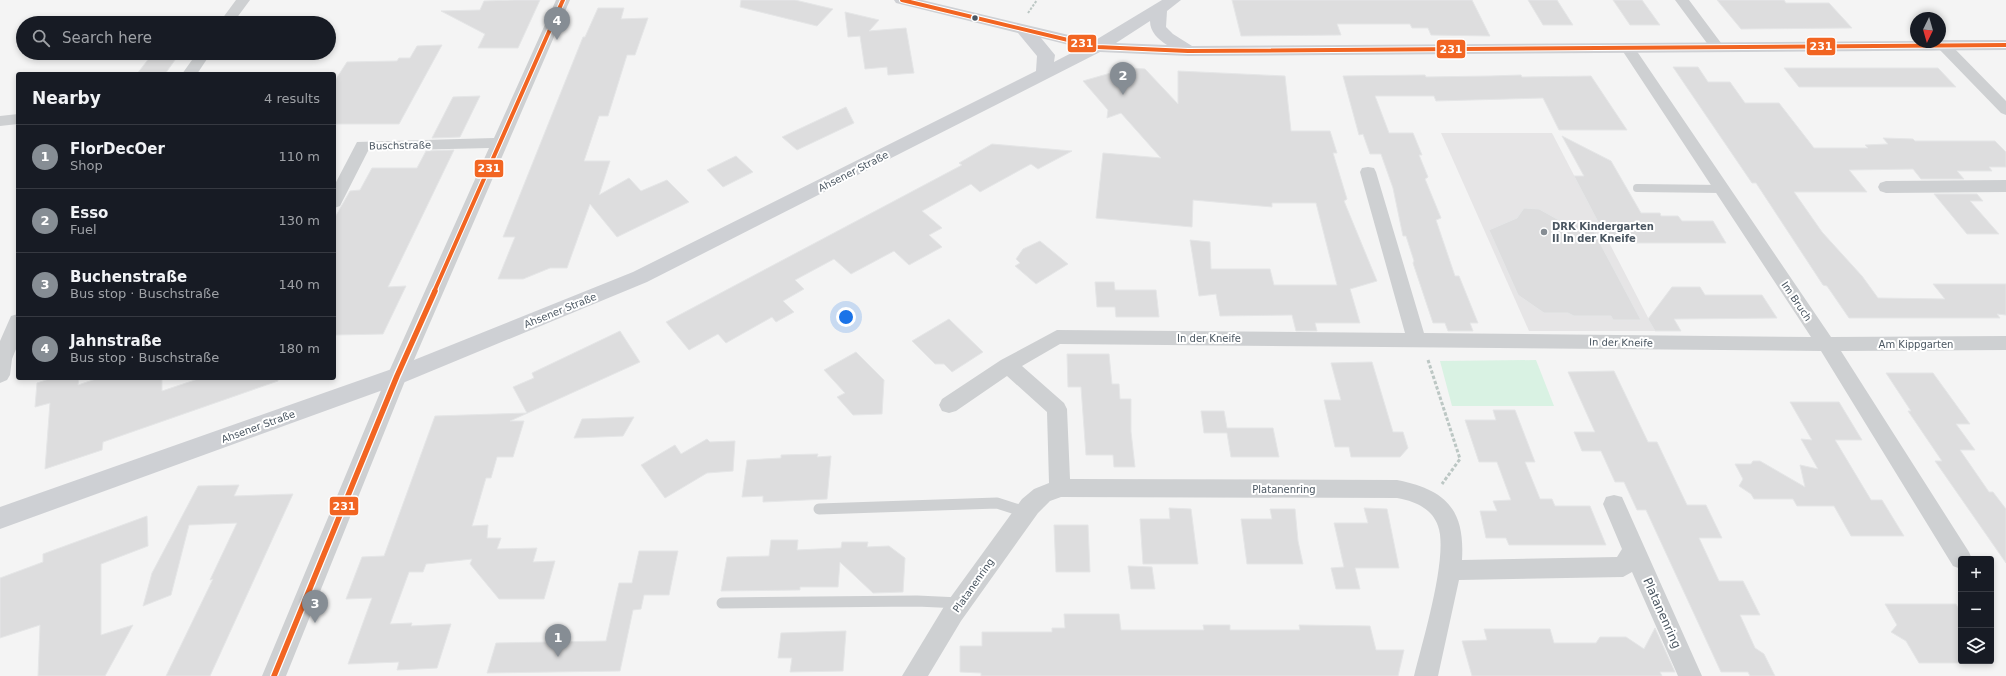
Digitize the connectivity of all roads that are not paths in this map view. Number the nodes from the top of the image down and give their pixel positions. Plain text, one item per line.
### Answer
1 (243, 0) edge
2 (563, 0) edge
3 (902, 0) edge
4 (1682, 0) edge
5 (1166, 4) edge
6 (231, 16) edge
7 (1024, 31) junction
8 (1910, 45) edge
9 (1946, 45) edge
10 (2006, 45) edge
11 (1097, 47) junction
12 (1628, 47) junction
13 (1717, 47) junction
14 (1946, 48) edge
15 (1188, 51) junction
16 (199, 60) edge
17 (190, 72) edge
18 (1044, 74) junction
19 (2006, 110) edge
20 (16, 119) edge
21 (0, 121) edge
22 (500, 143) junction
23 (1368, 172) dead end
24 (1886, 186) dead end
25 (2006, 186) edge
26 (1637, 188) dead end
27 (1722, 189) junction
28 (336, 198) edge
29 (16, 326) edge
30 (1416, 339) junction
31 (2006, 343) edge
32 (1826, 344) junction
33 (1008, 365) junction
34 (0, 375) edge
35 (397, 376) junction
36 (949, 405) dead end
37 (1060, 488) junction
38 (1614, 504) dead end
39 (819, 509) dead end
40 (1025, 512) junction
41 (0, 518) edge
42 (1634, 550) junction
43 (1959, 556) edge
44 (1450, 570) junction
45 (722, 603) dead end
46 (960, 603) junction
47 (274, 676) edge
48 (914, 676) edge
49 (1426, 676) edge
50 (1690, 676) edge

1 - 6 street
2 - 22 street
3 - 7 main road
4 - 13 street
5 - 11 main road, Ahsener Straße
5 - 15 main road
7 - 11 main road
7 - 18 main road
8 - 13 main road
9 - 10 main road
11 - 15 main road
11 - 18 main road, Ahsener Straße
12 - 13 main road
12 - 15 main road
12 - 27 street, Im Bruch
14 - 19 street
16 - 17 street
18 - 35 main road, Ahsener Straße
20 - 21 street
22 - 28 street, Buschstraße
22 - 35 street
23 - 30 street
24 - 25 street
26 - 27 lane
27 - 32 street, Im Bruch
29 - 34 street
30 - 32 street, In der Kneife
30 - 33 street, In der Kneife
31 - 32 street, Am Kippgarten
32 - 43 street, Im Bruch
33 - 36 street
33 - 37 street
35 - 41 main road, Ahsener Straße
35 - 47 street
37 - 40 street, Platanenring
37 - 44 street, Platanenring
38 - 42 street, Platanenring
39 - 40 lane
40 - 46 street, Platanenring
42 - 44 street
42 - 50 street, Platanenring
44 - 49 street, Platanenring
45 - 46 lane
46 - 48 street, Platanenring

